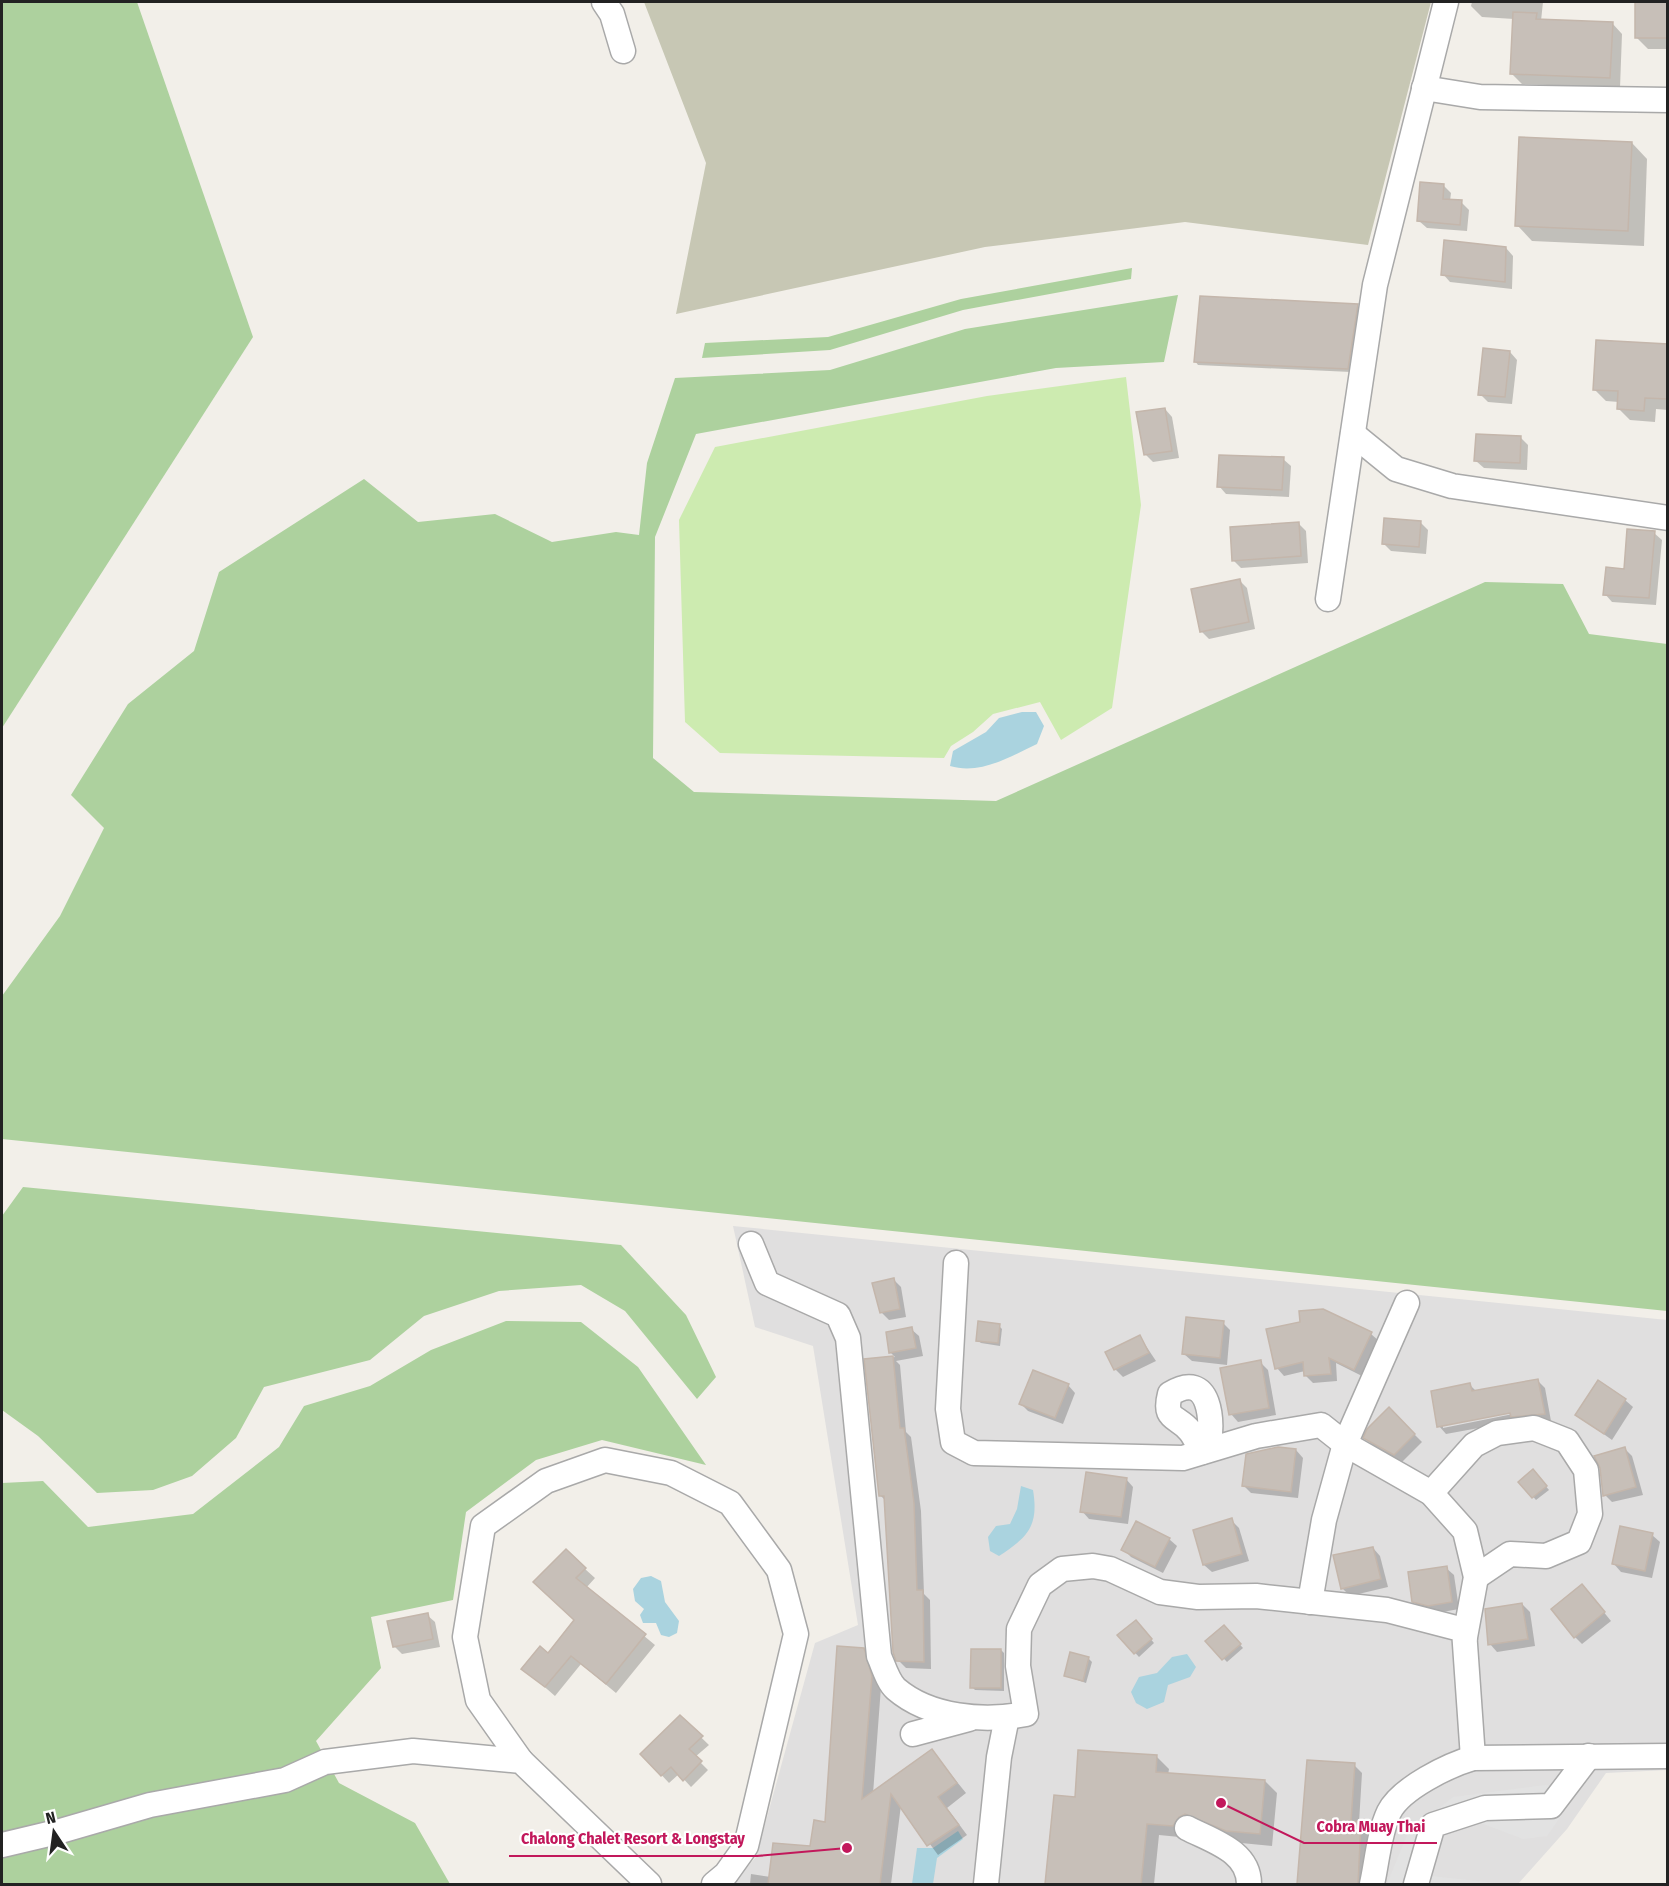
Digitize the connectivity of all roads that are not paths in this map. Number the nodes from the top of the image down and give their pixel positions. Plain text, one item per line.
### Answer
1 (604, 2) edge
2 (1446, 2) edge
3 (624, 51) dead end
4 (1424, 88) junction
5 (1668, 99) edge
6 (1353, 434) junction
7 (1668, 518) edge
8 (1328, 599) dead end
9 (751, 1244) dead end
10 (956, 1263) dead end
11 (1407, 1304) dead end
12 (1345, 1444) junction
13 (1431, 1492) junction
14 (1476, 1577) junction
15 (1310, 1602) junction
16 (1465, 1637) junction
17 (974, 1717) junction
18 (1007, 1718) junction
19 (913, 1734) dead end
20 (1589, 1756) junction
21 (1668, 1756) edge
22 (1473, 1758) junction
23 (521, 1761) junction
24 (1187, 1828) dead end
25 (2, 1845) edge
26 (649, 1884) edge
27 (714, 1884) edge
28 (986, 1884) edge
29 (1249, 1884) edge
30 (1372, 1884) edge
31 (1416, 1884) edge

1 - 3 street
2 - 4 street
4 - 5 street
4 - 6 street
6 - 7 street
6 - 8 street
9 - 17 street
10 - 12 street
11 - 12 street
12 - 13 street
12 - 15 street
13 - 14 street
13 - 14 street
14 - 16 street
15 - 16 street
15 - 18 street
16 - 22 street
17 - 18 street
17 - 19 street
18 - 28 street
20 - 21 street
20 - 22 street
20 - 31 street
22 - 30 street
23 - 25 street
23 - 26 street
23 - 27 street
24 - 29 street

